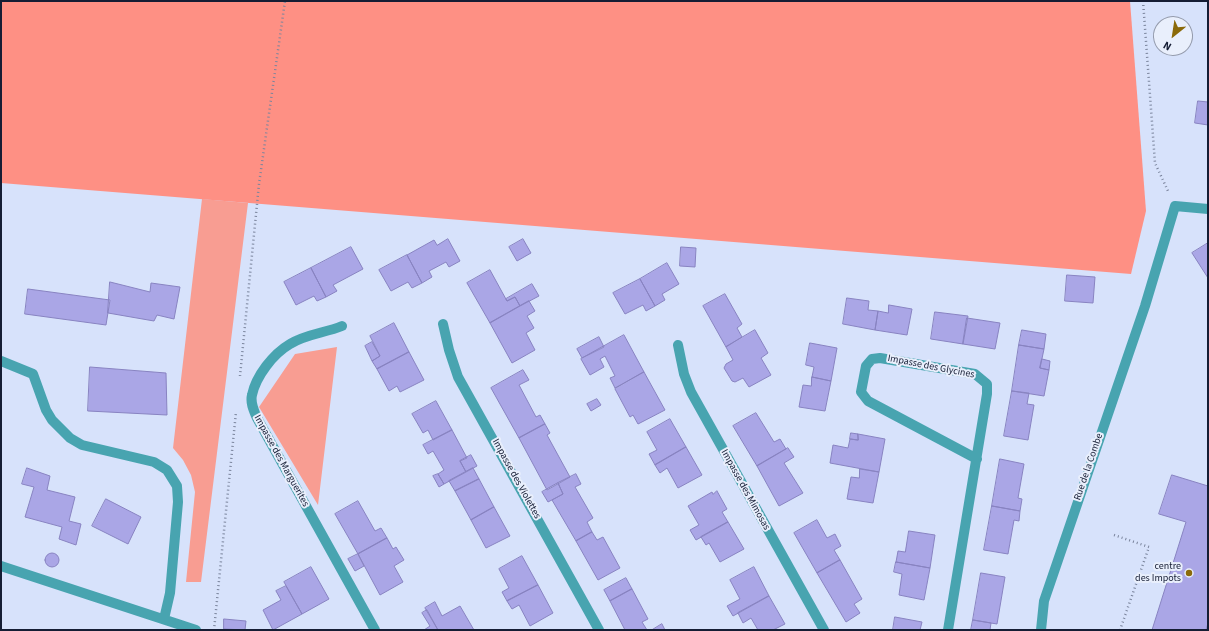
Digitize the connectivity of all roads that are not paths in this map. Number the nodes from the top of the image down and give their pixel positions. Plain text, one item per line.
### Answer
1 (1208, 209) edge
2 (443, 324) dead end
3 (342, 326) dead end
4 (678, 345) dead end
5 (1, 361) edge
6 (977, 459) junction
7 (1, 566) edge
8 (164, 620) junction
9 (196, 630) edge
10 (375, 630) edge
11 (599, 630) edge
12 (824, 630) edge
13 (948, 630) edge
14 (1041, 630) edge

1 - 14 street, Rue de la Combe
2 - 11 street, Impasse des Violettes
3 - 10 street, Impasse des Marguerites
4 - 12 street, Impasse des Mimosas
5 - 8 street
6 - 6 street, Impasse des Glycines
6 - 13 street, Impasse des Glycines
7 - 8 street
8 - 9 street

